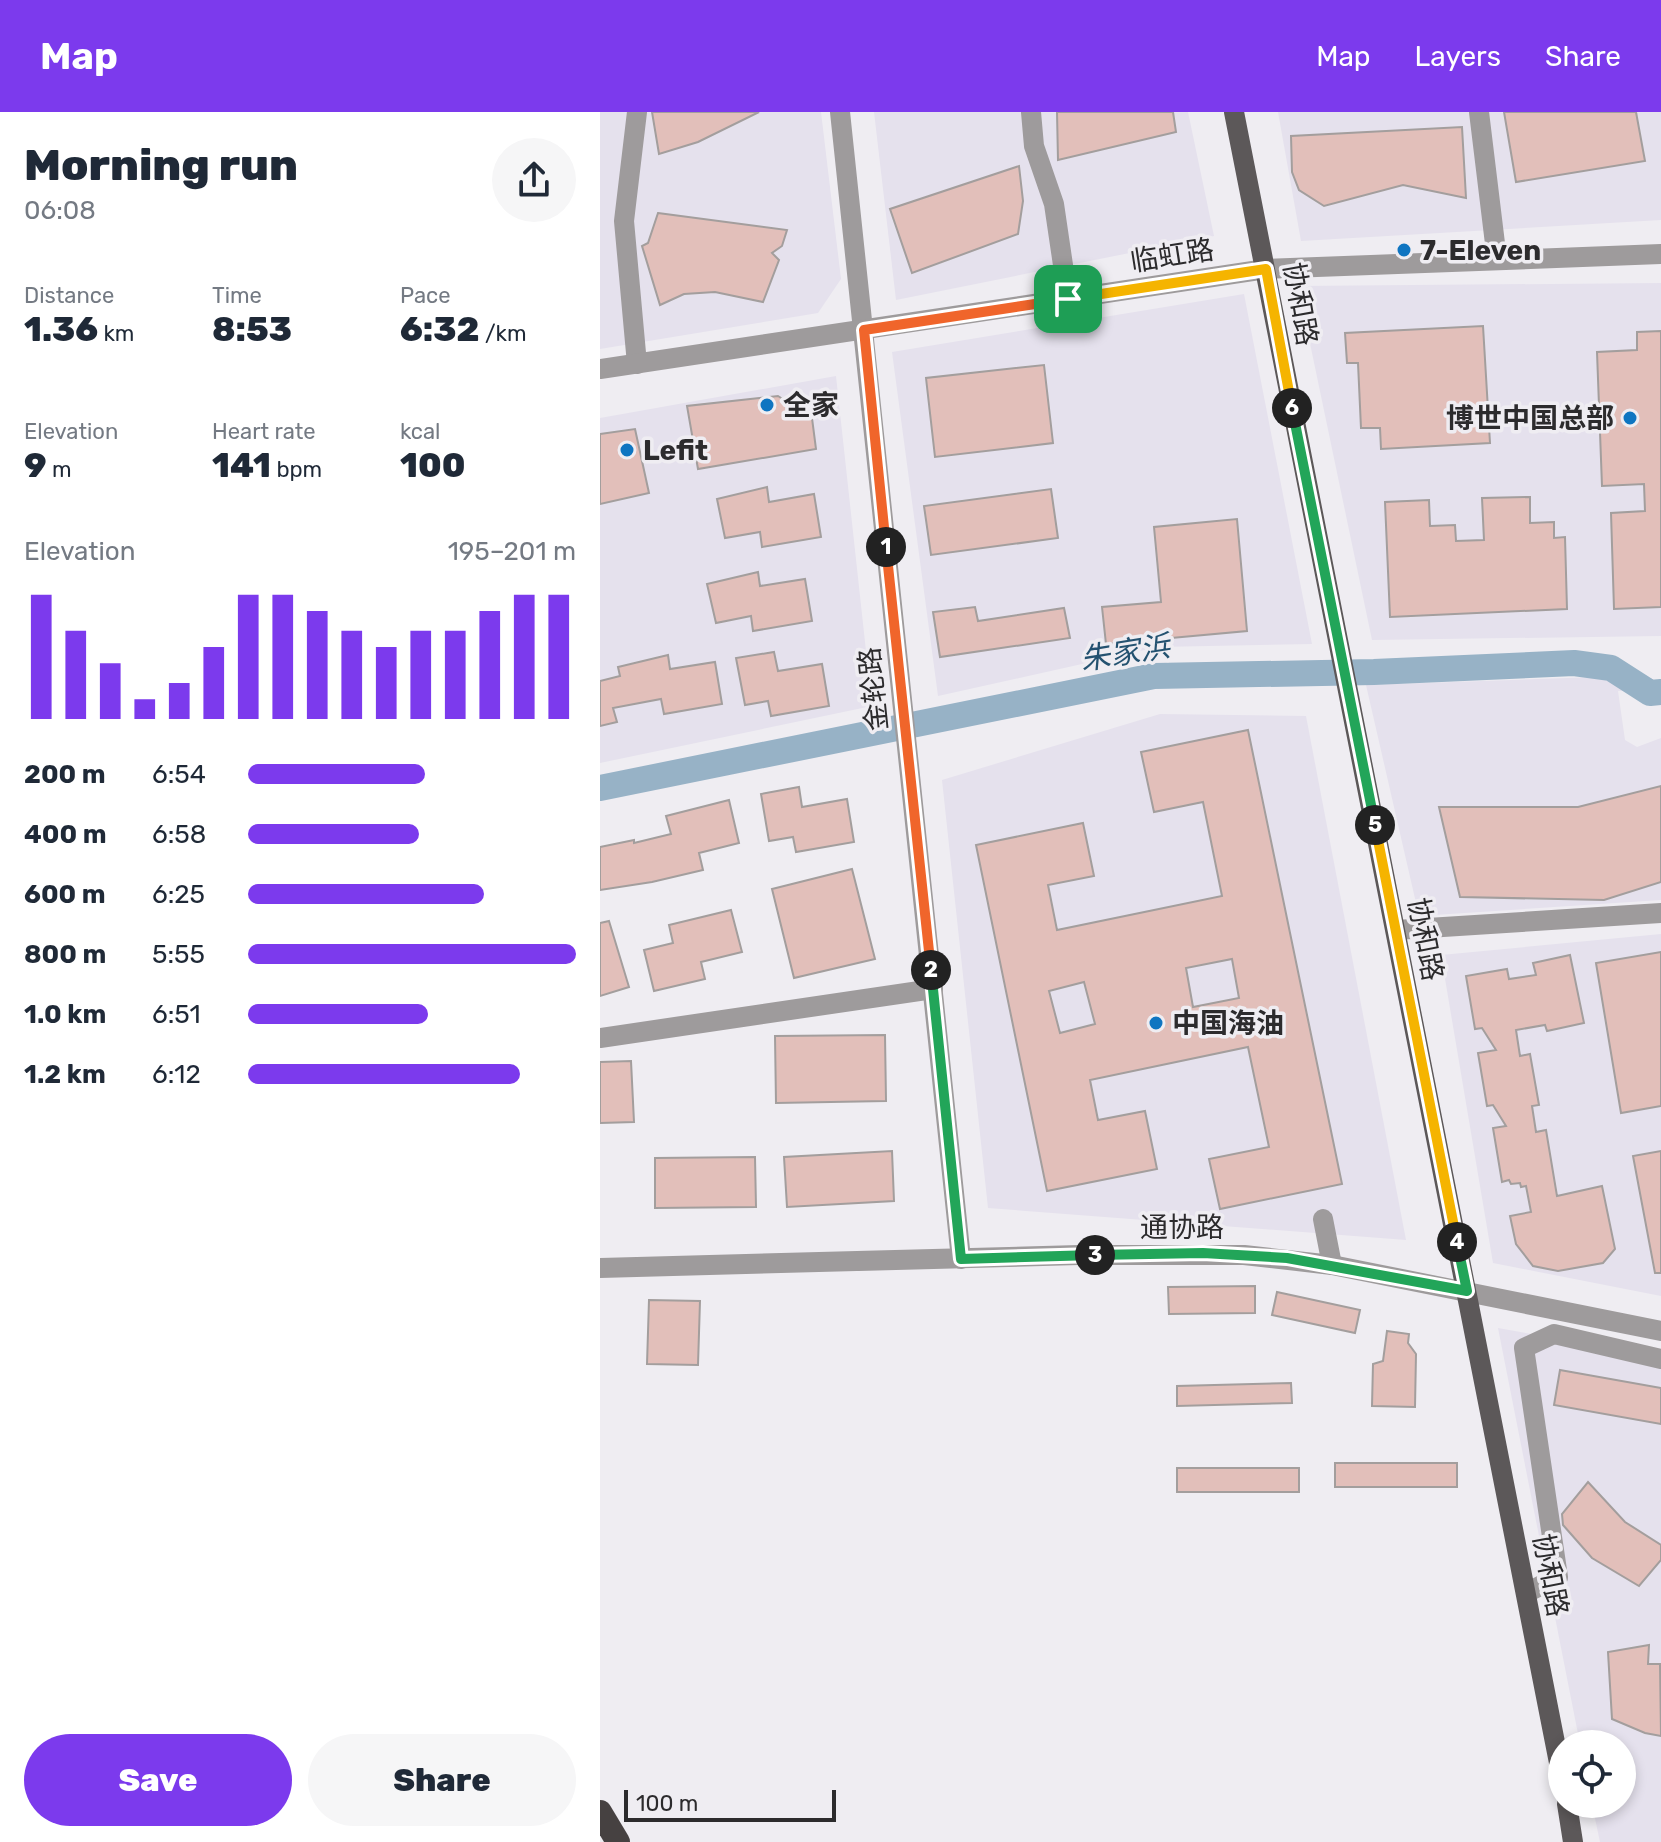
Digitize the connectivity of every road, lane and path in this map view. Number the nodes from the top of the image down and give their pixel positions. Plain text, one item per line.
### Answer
1 (637, 112) edge
2 (840, 112) edge
3 (1031, 112) edge
4 (1234, 112) edge
5 (1479, 112) edge
6 (1661, 254) edge
7 (1497, 260) junction
8 (1266, 269) junction
9 (1068, 299) junction
10 (864, 330) junction
11 (637, 364) junction
12 (600, 369) edge
13 (1661, 913) edge
14 (1396, 930) junction
15 (933, 989) junction
16 (600, 1038) edge
17 (1323, 1219) dead end
18 (961, 1259) junction
19 (1332, 1265) junction
20 (600, 1268) edge
21 (1467, 1291) junction
22 (1661, 1331) edge
23 (1661, 1359) edge
24 (1526, 1593) junction
25 (1553, 1730) edge
26 (600, 1812) edge
27 (1569, 1818) edge
28 (618, 1842) edge
29 (1573, 1842) edge

1 - 11 street
2 - 10 street, 金轮路
3 - 9 street
4 - 8 main road, 协和路
5 - 7 street
6 - 7 street, 临虹路
7 - 8 street, 临虹路
8 - 9 street, 临虹路
8 - 14 main road, 协和路
9 - 10 street, 临虹路
10 - 11 street, 临虹路
10 - 15 street, 金轮路
11 - 12 street, 临虹路
13 - 14 street
14 - 21 main road, 协和路
15 - 16 street
15 - 18 street, 金轮路
17 - 19 street
18 - 19 street, 通协路
18 - 20 street, 通协路
19 - 21 street, 通协路
21 - 22 street, 通协路
21 - 24 main road, 协和路
23 - 24 street
24 - 25 main road, 协和路
26 - 28 highway
27 - 29 main road

